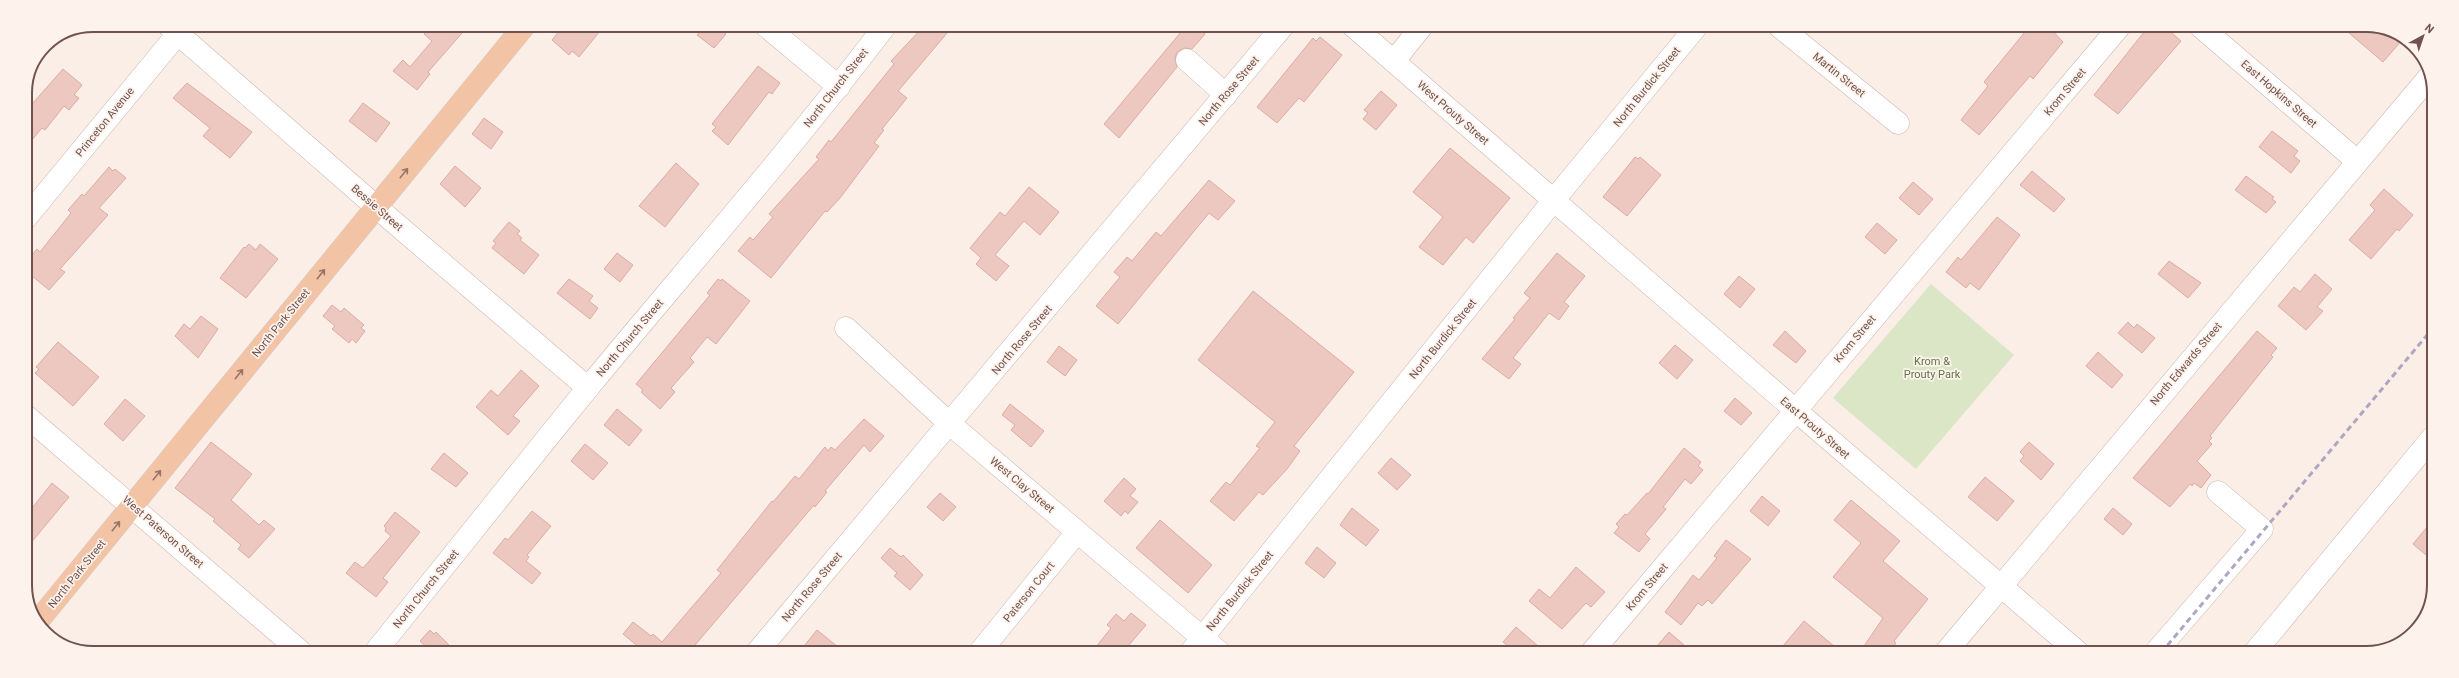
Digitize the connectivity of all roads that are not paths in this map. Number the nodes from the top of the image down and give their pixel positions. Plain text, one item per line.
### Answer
1 (174, 32) edge
2 (181, 32) edge
3 (519, 32) edge
4 (773, 32) edge
5 (880, 32) edge
6 (1278, 32) edge
7 (1360, 32) edge
8 (1417, 32) edge
9 (1692, 32) edge
10 (1786, 32) edge
11 (2115, 32) edge
12 (2207, 32) edge
13 (1187, 60) dead end
14 (1394, 61) junction
15 (2426, 81) edge
16 (838, 87) junction
17 (1226, 95) junction
18 (1898, 123) dead end
19 (2357, 161) junction
20 (1553, 201) junction
21 (376, 207) junction
22 (32, 210) edge
23 (846, 328) dead end
24 (588, 388) junction
25 (1795, 410) junction
26 (32, 421) edge
27 (950, 424) junction
28 (2427, 444) edge
29 (2218, 492) dead end
30 (132, 505) junction
31 (1077, 532) junction
32 (2001, 586) junction
33 (42, 617) edge
34 (1196, 645) edge
35 (294, 646) edge
36 (380, 646) edge
37 (762, 646) edge
38 (985, 646) edge
39 (1597, 646) edge
40 (1951, 646) edge
41 (2071, 646) edge
42 (2161, 646) edge
43 (2260, 646) edge

1 - 22 street, Princeton Avenue
2 - 21 street, Bessie Street
21 -> 3 main road, North Park Street
4 - 16 street
5 - 16 street, North Church Street
6 - 17 street, North Rose Street
7 - 14 street, West Prouty Street
8 - 14 street
9 - 20 street, North Burdick Street
10 - 18 street, Martin Street
11 - 25 street, Krom Street
12 - 19 street, East Hopkins Street
13 - 17 street
14 - 20 street, West Prouty Street
15 - 19 street, North Edwards Street
16 - 24 street, North Church Street
17 - 27 street, North Rose Street
19 - 32 street, North Edwards Street
20 - 25 street, East Prouty Street
20 - 34 street, North Burdick Street
21 - 24 street, Bessie Street
30 -> 21 main road, North Park Street
23 - 27 street, West Clay Street
24 - 36 street, North Church Street
25 - 32 street, East Prouty Street
25 - 39 street, Krom Street
26 - 30 street, West Paterson Street
27 - 31 street, West Clay Street
27 - 37 street, North Rose Street
28 - 43 street
29 - 42 street
33 -> 30 main road, North Park Street
30 - 35 street, West Paterson Street
31 - 34 street, West Clay Street
31 - 38 street, Paterson Court
32 - 40 street, North Edwards Street
32 - 41 street, East Prouty Street

